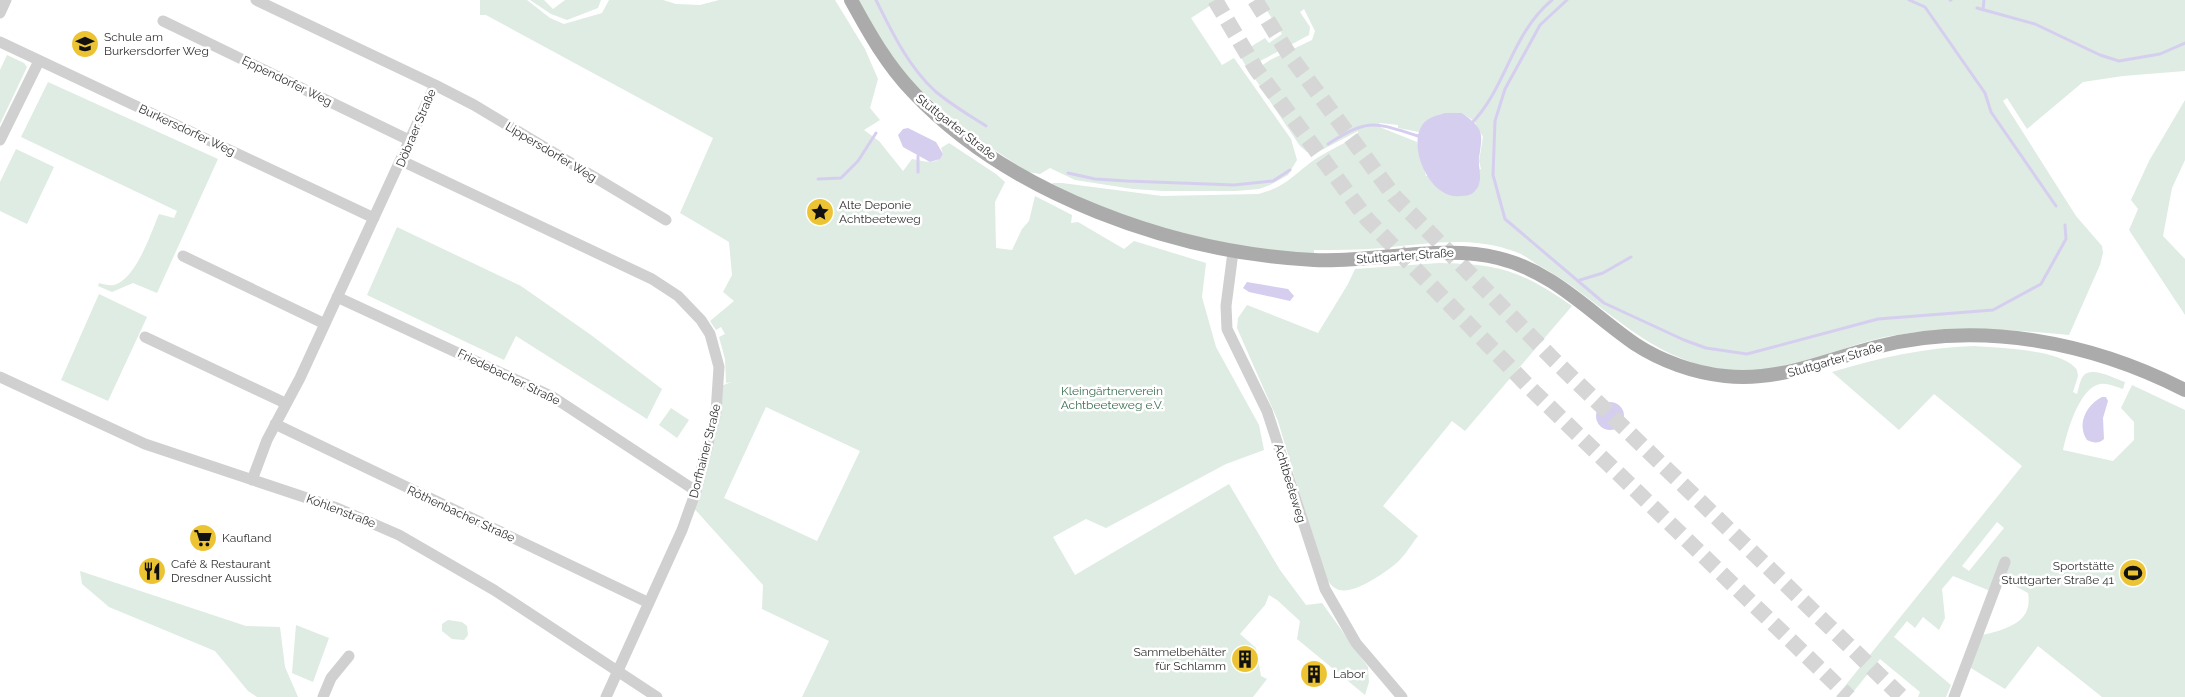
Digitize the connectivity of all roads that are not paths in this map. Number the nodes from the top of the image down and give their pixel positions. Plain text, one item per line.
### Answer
1 (6, 0) edge
2 (256, 0) edge
3 (851, 0) edge
4 (0, 14) edge
5 (163, 21) dead end
6 (0, 42) edge
7 (39, 60) junction
8 (436, 85) junction
9 (0, 140) edge
10 (411, 141) junction
11 (402, 161) junction
12 (374, 218) junction
13 (666, 220) dead end
14 (1233, 252) junction
15 (183, 256) dead end
16 (337, 297) junction
17 (325, 324) junction
18 (145, 337) dead end
19 (0, 377) edge
20 (2185, 390) edge
21 (285, 403) junction
22 (275, 424) junction
23 (252, 480) junction
24 (696, 491) junction
25 (2005, 562) dead end
26 (648, 602) junction
27 (349, 656) dead end
28 (618, 671) junction
29 (323, 697) edge
30 (606, 697) edge
31 (657, 697) edge
32 (1402, 697) edge
33 (1954, 697) edge

1 - 4 street
2 - 8 street, Döbraer Straße
3 - 14 main road, Stuttgarter Straße
5 - 10 street, Eppendorfer Weg
6 - 7 street, Burkersdorfer Weg
7 - 9 street
7 - 12 street, Burkersdorfer Weg
8 - 10 street, Döbraer Straße
8 - 13 street, Lippersdorfer Weg
10 - 11 street, Döbraer Straße
11 - 12 street, Döbraer Straße
11 - 24 street, Dorfhainer Straße
12 - 16 street, Döbraer Straße
14 - 20 main road, Stuttgarter Straße
14 - 32 street, Achtbeeteweg
15 - 17 street
16 - 17 street, Döbraer Straße
16 - 24 street, Friedebacher Straße
17 - 21 street, Döbraer Straße
18 - 21 street
19 - 23 street, Kohlenstraße
21 - 22 street, Döbraer Straße
22 - 23 street, Döbraer Straße
22 - 26 street, Röthenbacher Straße
23 - 28 street, Kohlenstraße
24 - 26 street, Dorfhainer Straße
25 - 33 street
26 - 28 street, Dorfhainer Straße
27 - 29 street
28 - 30 street, Dorfhainer Straße
28 - 31 street, Kohlenstraße

